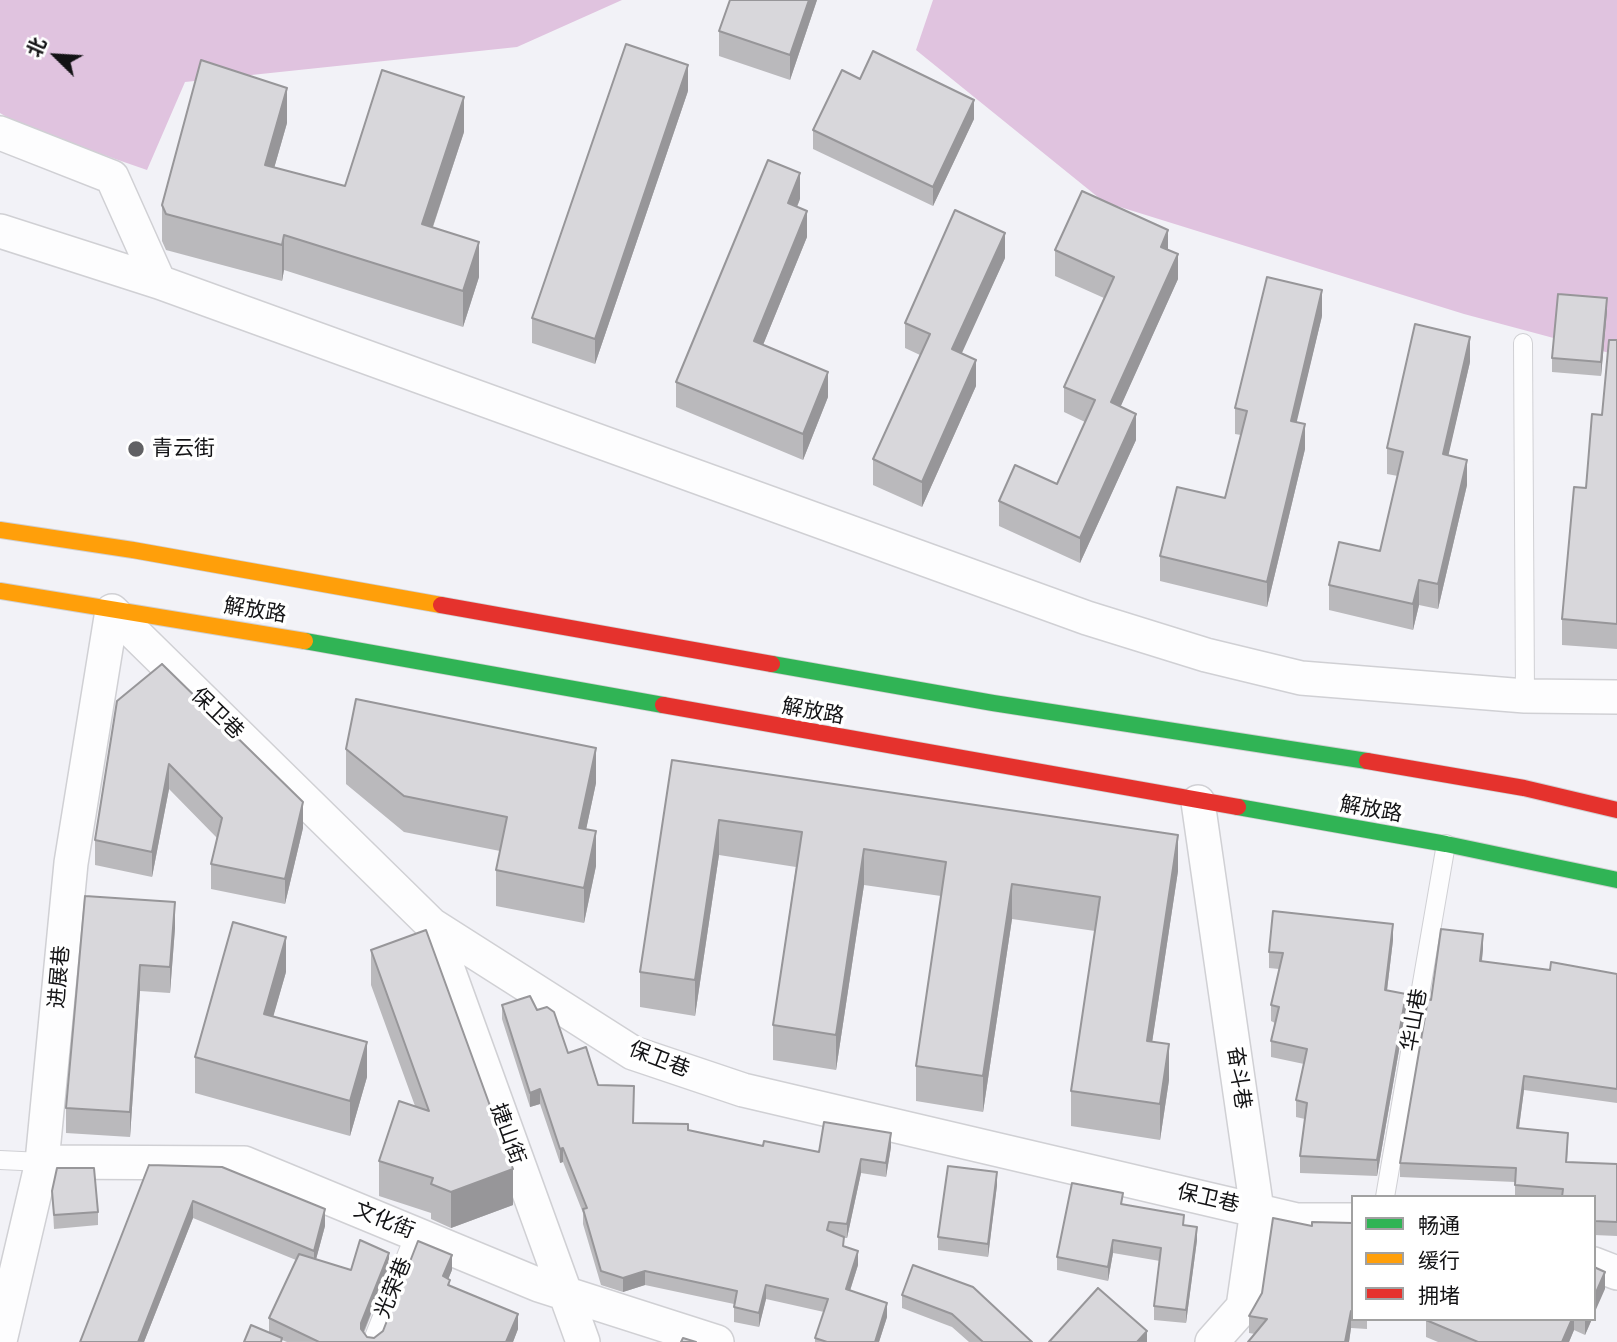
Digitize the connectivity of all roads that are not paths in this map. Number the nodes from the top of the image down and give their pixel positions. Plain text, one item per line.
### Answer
1 (0, 133) edge
2 (0, 231) edge
3 (159, 282) junction
4 (1523, 343) dead end
5 (0, 530) edge
6 (0, 591) edge
7 (112, 611) junction
8 (1525, 696) junction
9 (1617, 697) edge
10 (1198, 802) junction
11 (1617, 810) edge
12 (1446, 844) junction
13 (1617, 880) edge
14 (432, 925) junction
15 (0, 1160) edge
16 (42, 1163) junction
17 (1385, 1195) edge
18 (1257, 1210) junction
19 (1351, 1220) edge
20 (415, 1234) junction
21 (1596, 1265) edge
22 (1617, 1273) edge
23 (565, 1293) junction
24 (0, 1341) edge
25 (372, 1342) edge
26 (583, 1342) edge
27 (717, 1342) edge
28 (1212, 1342) edge

1 - 3 street
2 - 3 street
3 - 8 street
4 - 8 lane
5 - 11 main road, 解放路
6 - 7 main road, 解放路
7 - 10 main road, 解放路
7 - 14 street, 保卫巷
7 - 16 street, 进展巷
8 - 9 street
10 - 12 main road, 解放路
10 - 18 street, 奋斗巷
12 - 13 main road, 解放路
12 - 17 lane, 华山巷
14 - 18 street, 保卫巷
14 - 23 street, 捷山街
15 - 16 lane
16 - 20 street, 文化街
16 - 24 street, 进展巷
18 - 19 street, 保卫巷
18 - 28 street, 奋斗巷
20 - 23 street, 文化街
20 - 25 lane, 光荣巷
21 - 22 street
23 - 26 street, 捷山街
23 - 27 street, 文化街

